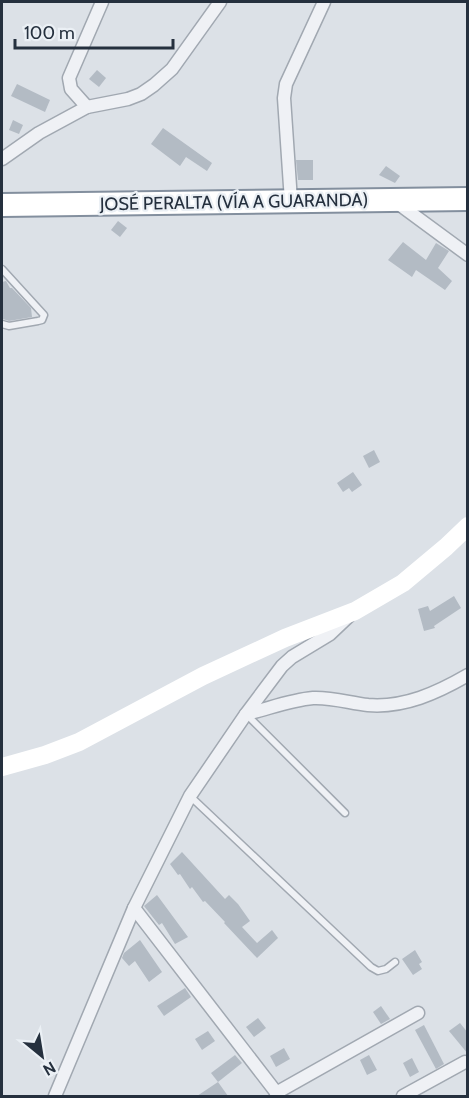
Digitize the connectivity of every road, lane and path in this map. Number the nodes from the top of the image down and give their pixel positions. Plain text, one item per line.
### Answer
1 (102, 2) edge
2 (220, 2) edge
3 (324, 2) edge
4 (87, 106) junction
5 (2, 159) edge
6 (392, 200) junction
7 (468, 200) edge
8 (291, 201) junction
9 (2, 205) edge
10 (468, 255) edge
11 (2, 269) edge
12 (2, 324) edge
13 (468, 526) edge
14 (355, 611) junction
15 (468, 675) edge
16 (246, 714) junction
17 (2, 767) edge
18 (190, 796) junction
19 (345, 813) dead end
20 (134, 908) junction
21 (395, 962) dead end
22 (418, 1013) dead end
23 (465, 1062) dead end
24 (278, 1095) edge
25 (55, 1096) edge
26 (404, 1096) edge

1 - 4 street
2 - 4 street
3 - 8 street
4 - 5 street
6 - 7 highway, JOSÉ PERALTA (VÍA A GUARANDA)
6 - 8 highway, JOSÉ PERALTA (VÍA A GUARANDA)
6 - 10 street
8 - 9 highway, JOSÉ PERALTA (VÍA A GUARANDA)
11 - 12 lane
13 - 14 main road
14 - 16 street
14 - 17 main road
15 - 16 street
16 - 18 street
16 - 19 lane
18 - 20 street
18 - 21 lane
20 - 24 street
20 - 25 street
22 - 24 street
23 - 26 street

